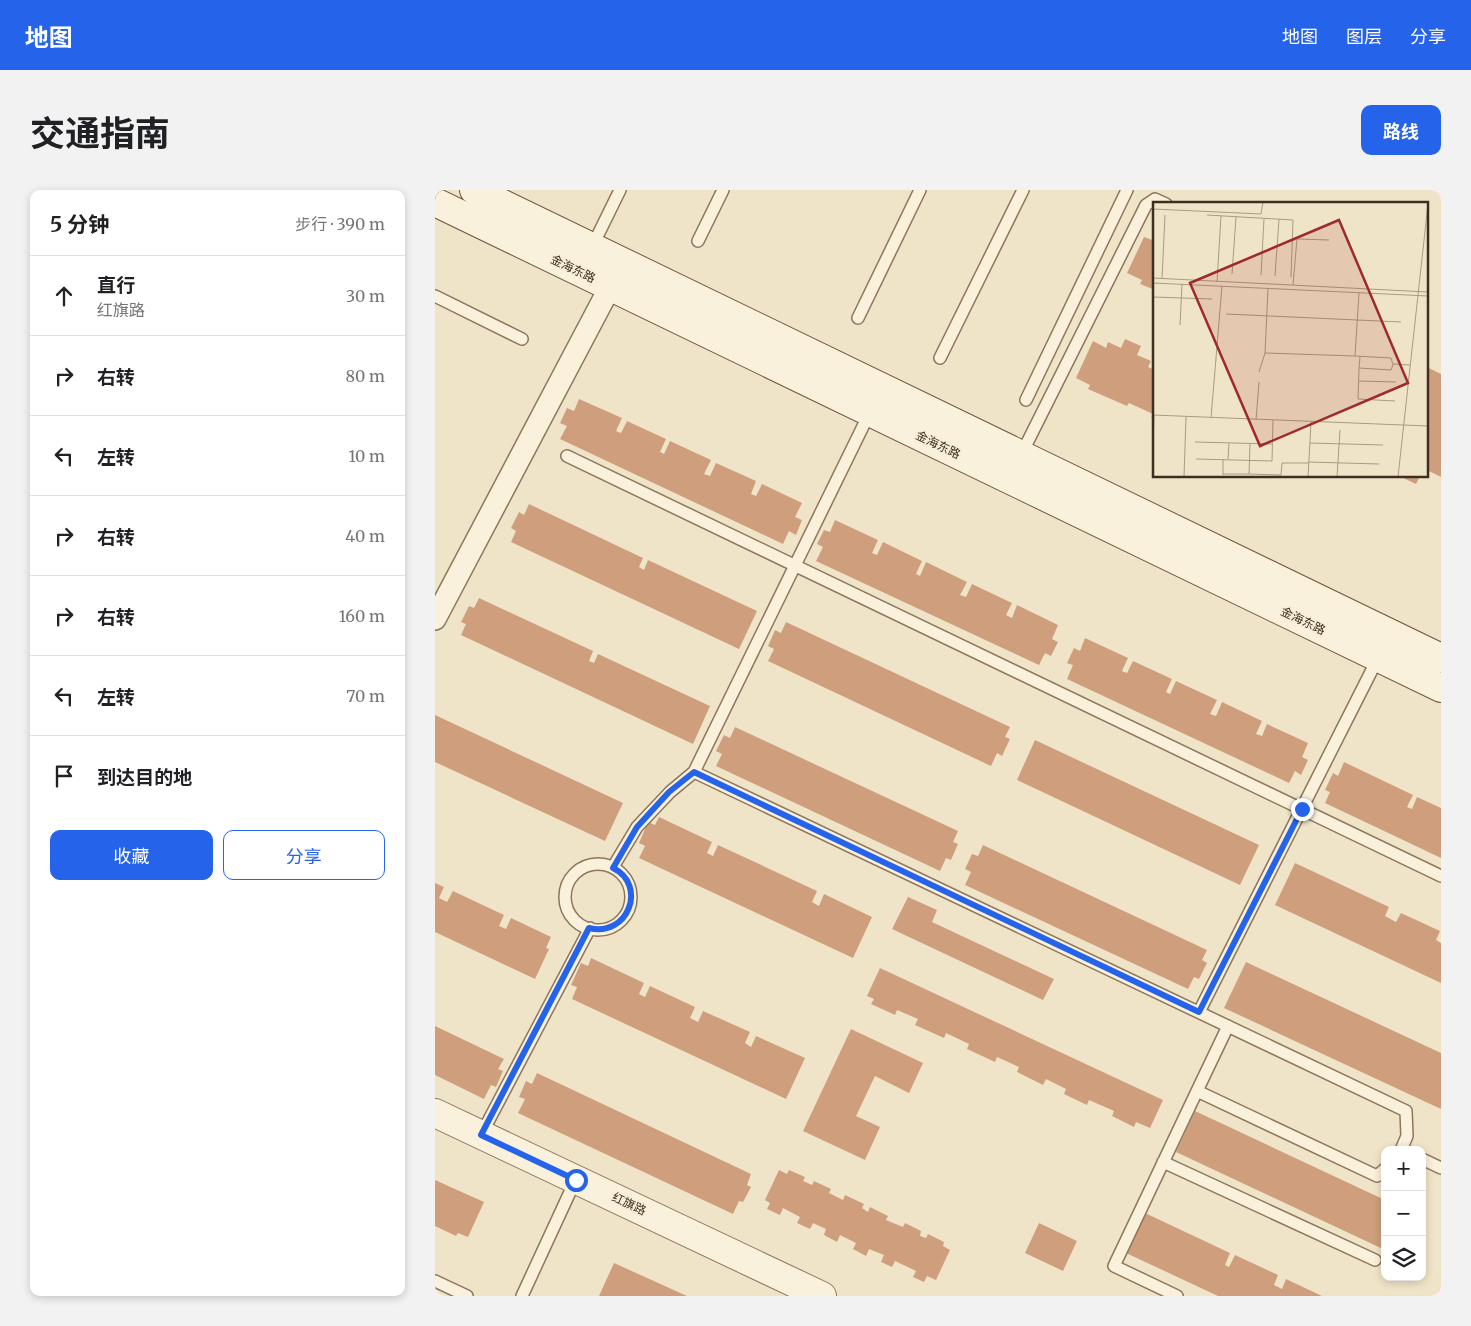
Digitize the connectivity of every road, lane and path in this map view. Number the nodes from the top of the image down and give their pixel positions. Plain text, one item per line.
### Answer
1 (473, 190) edge
2 (620, 190) edge
3 (723, 190) edge
4 (920, 190) edge
5 (1023, 190) edge
6 (1127, 190) edge
7 (435, 202) edge
8 (1163, 202) edge
9 (698, 241) dead end
10 (592, 247) junction
11 (610, 287) junction
12 (435, 296) edge
13 (858, 318) dead end
14 (522, 339) dead end
15 (940, 358) dead end
16 (1026, 400) dead end
17 (870, 412) junction
18 (1021, 454) junction
19 (567, 456) dead end
20 (795, 565) junction
21 (435, 619) edge
22 (1378, 658) junction
23 (1441, 658) edge
24 (1441, 688) edge
25 (694, 772) junction
26 (1302, 809) junction
27 (613, 868) junction
28 (1441, 876) edge
29 (589, 928) junction
30 (1199, 1012) junction
31 (1228, 1026) junction
32 (1197, 1091) junction
33 (435, 1113) edge
34 (481, 1135) junction
35 (1403, 1146) edge
36 (1426, 1161) edge
37 (1163, 1162) junction
38 (1441, 1168) edge
39 (1381, 1172) edge
40 (576, 1180) junction
41 (1375, 1260) dead end
42 (435, 1281) edge
43 (789, 1289) edge
44 (467, 1296) edge
45 (522, 1296) edge
46 (822, 1296) edge
47 (1177, 1296) edge

1 - 10 main road
2 - 10 lane
3 - 9 lane
4 - 13 lane
5 - 15 lane
6 - 16 lane
7 - 11 main road, 金海东路
8 - 18 lane
10 - 18 main road
11 - 17 main road, 金海东路
11 - 21 street
12 - 14 lane
17 - 20 lane
17 - 22 main road, 金海东路
18 - 23 main road
19 - 20 lane
20 - 25 lane
20 - 26 lane
22 - 24 main road, 金海东路
22 - 26 lane
25 - 27 lane
25 - 30 lane
26 - 28 lane
26 - 30 lane
27 - 29 lane
27 - 29 lane
29 - 34 lane
30 - 31 lane
31 - 32 lane
31 - 35 lane
32 - 37 lane
32 - 39 lane
33 - 34 main road, 红旗路
34 - 40 main road, 红旗路
36 - 38 lane
37 - 41 lane
37 - 47 lane
40 - 43 main road, 红旗路
40 - 45 lane
42 - 44 lane
43 - 46 main road, 红旗路

